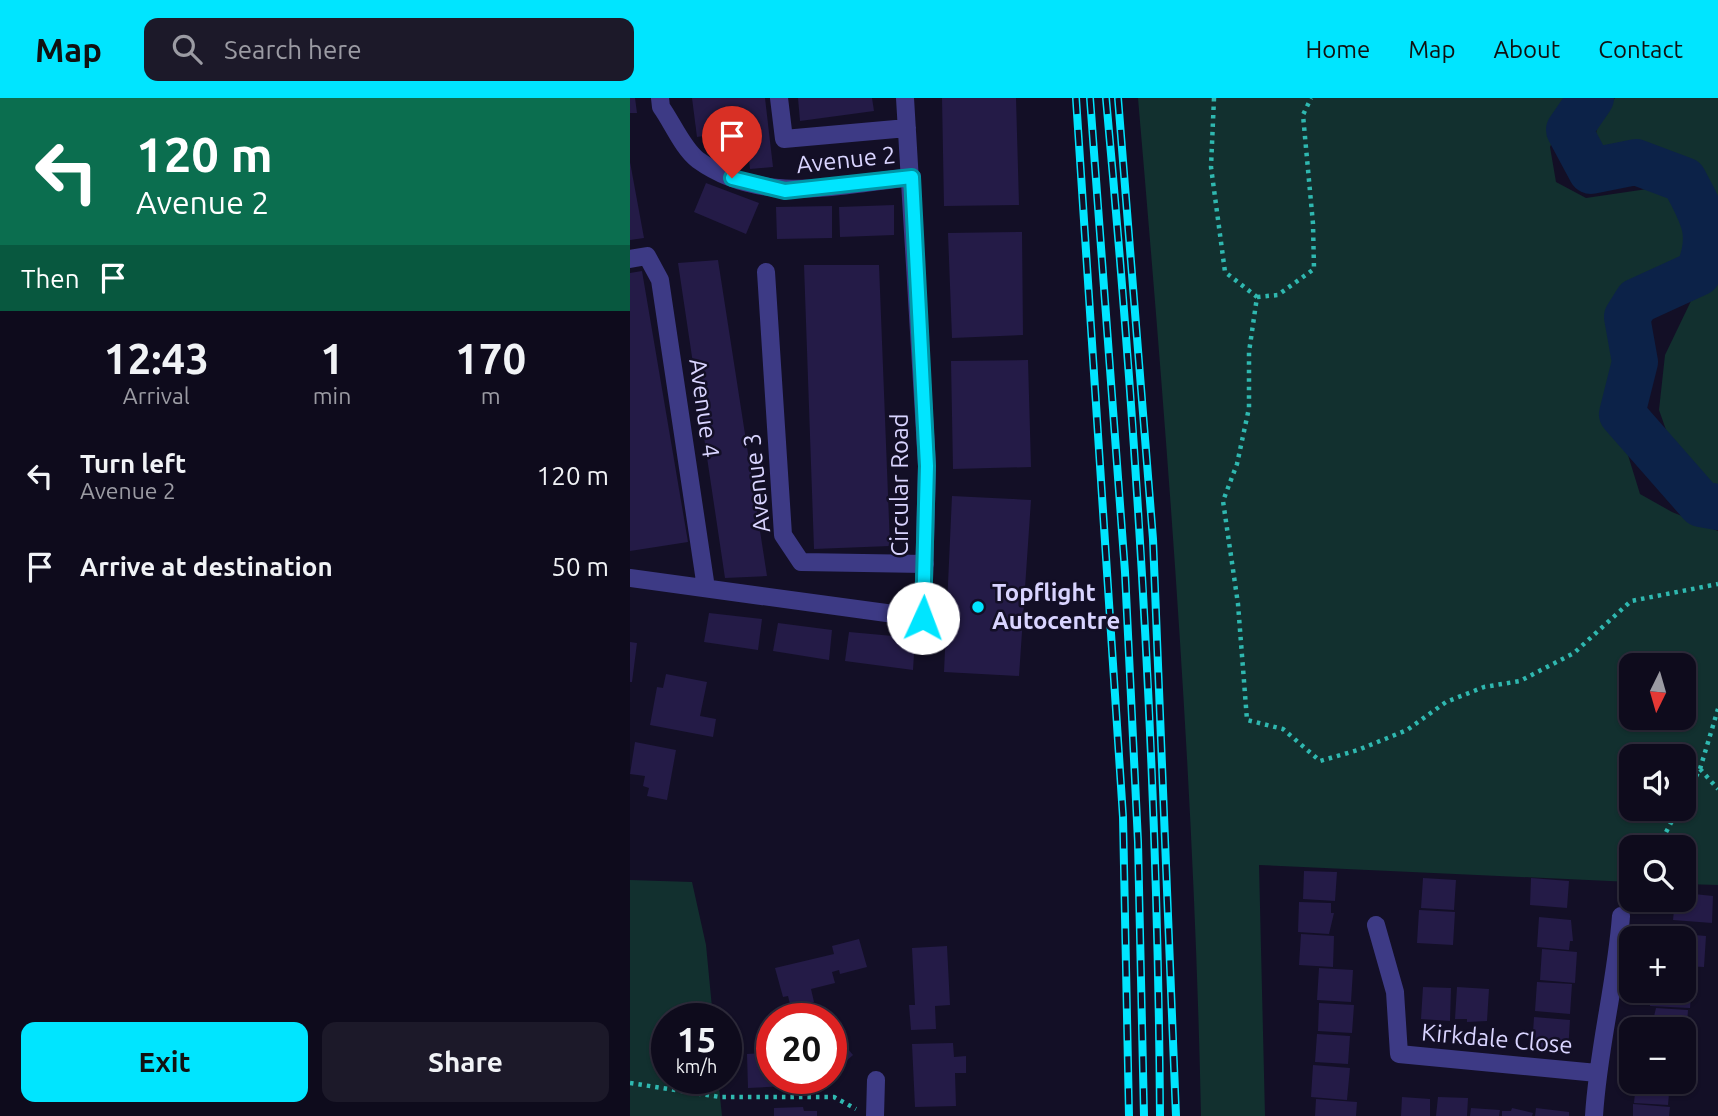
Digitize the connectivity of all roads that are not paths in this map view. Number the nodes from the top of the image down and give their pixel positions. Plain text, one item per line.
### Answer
1 (660, 98) edge
2 (779, 98) edge
3 (905, 98) edge
4 (907, 128) junction
5 (912, 177) junction
6 (630, 259) edge
7 (766, 272) dead end
8 (925, 564) junction
9 (630, 578) edge
10 (706, 588) junction
11 (1621, 916) dead end
12 (1376, 925) dead end
13 (1597, 1073) junction
14 (876, 1080) dead end
15 (875, 1116) edge
16 (1594, 1116) edge

1 - 5 street, Avenue 2
2 - 4 street
3 - 4 street, Circular Road
4 - 5 street, Circular Road
5 - 8 street, Circular Road
6 - 10 street, Avenue 4
7 - 8 street, Avenue 3
8 - 10 street, Circular Road
9 - 10 street, Circular Road
11 - 13 street
12 - 13 street, Kirkdale Close
13 - 16 street
14 - 15 street

